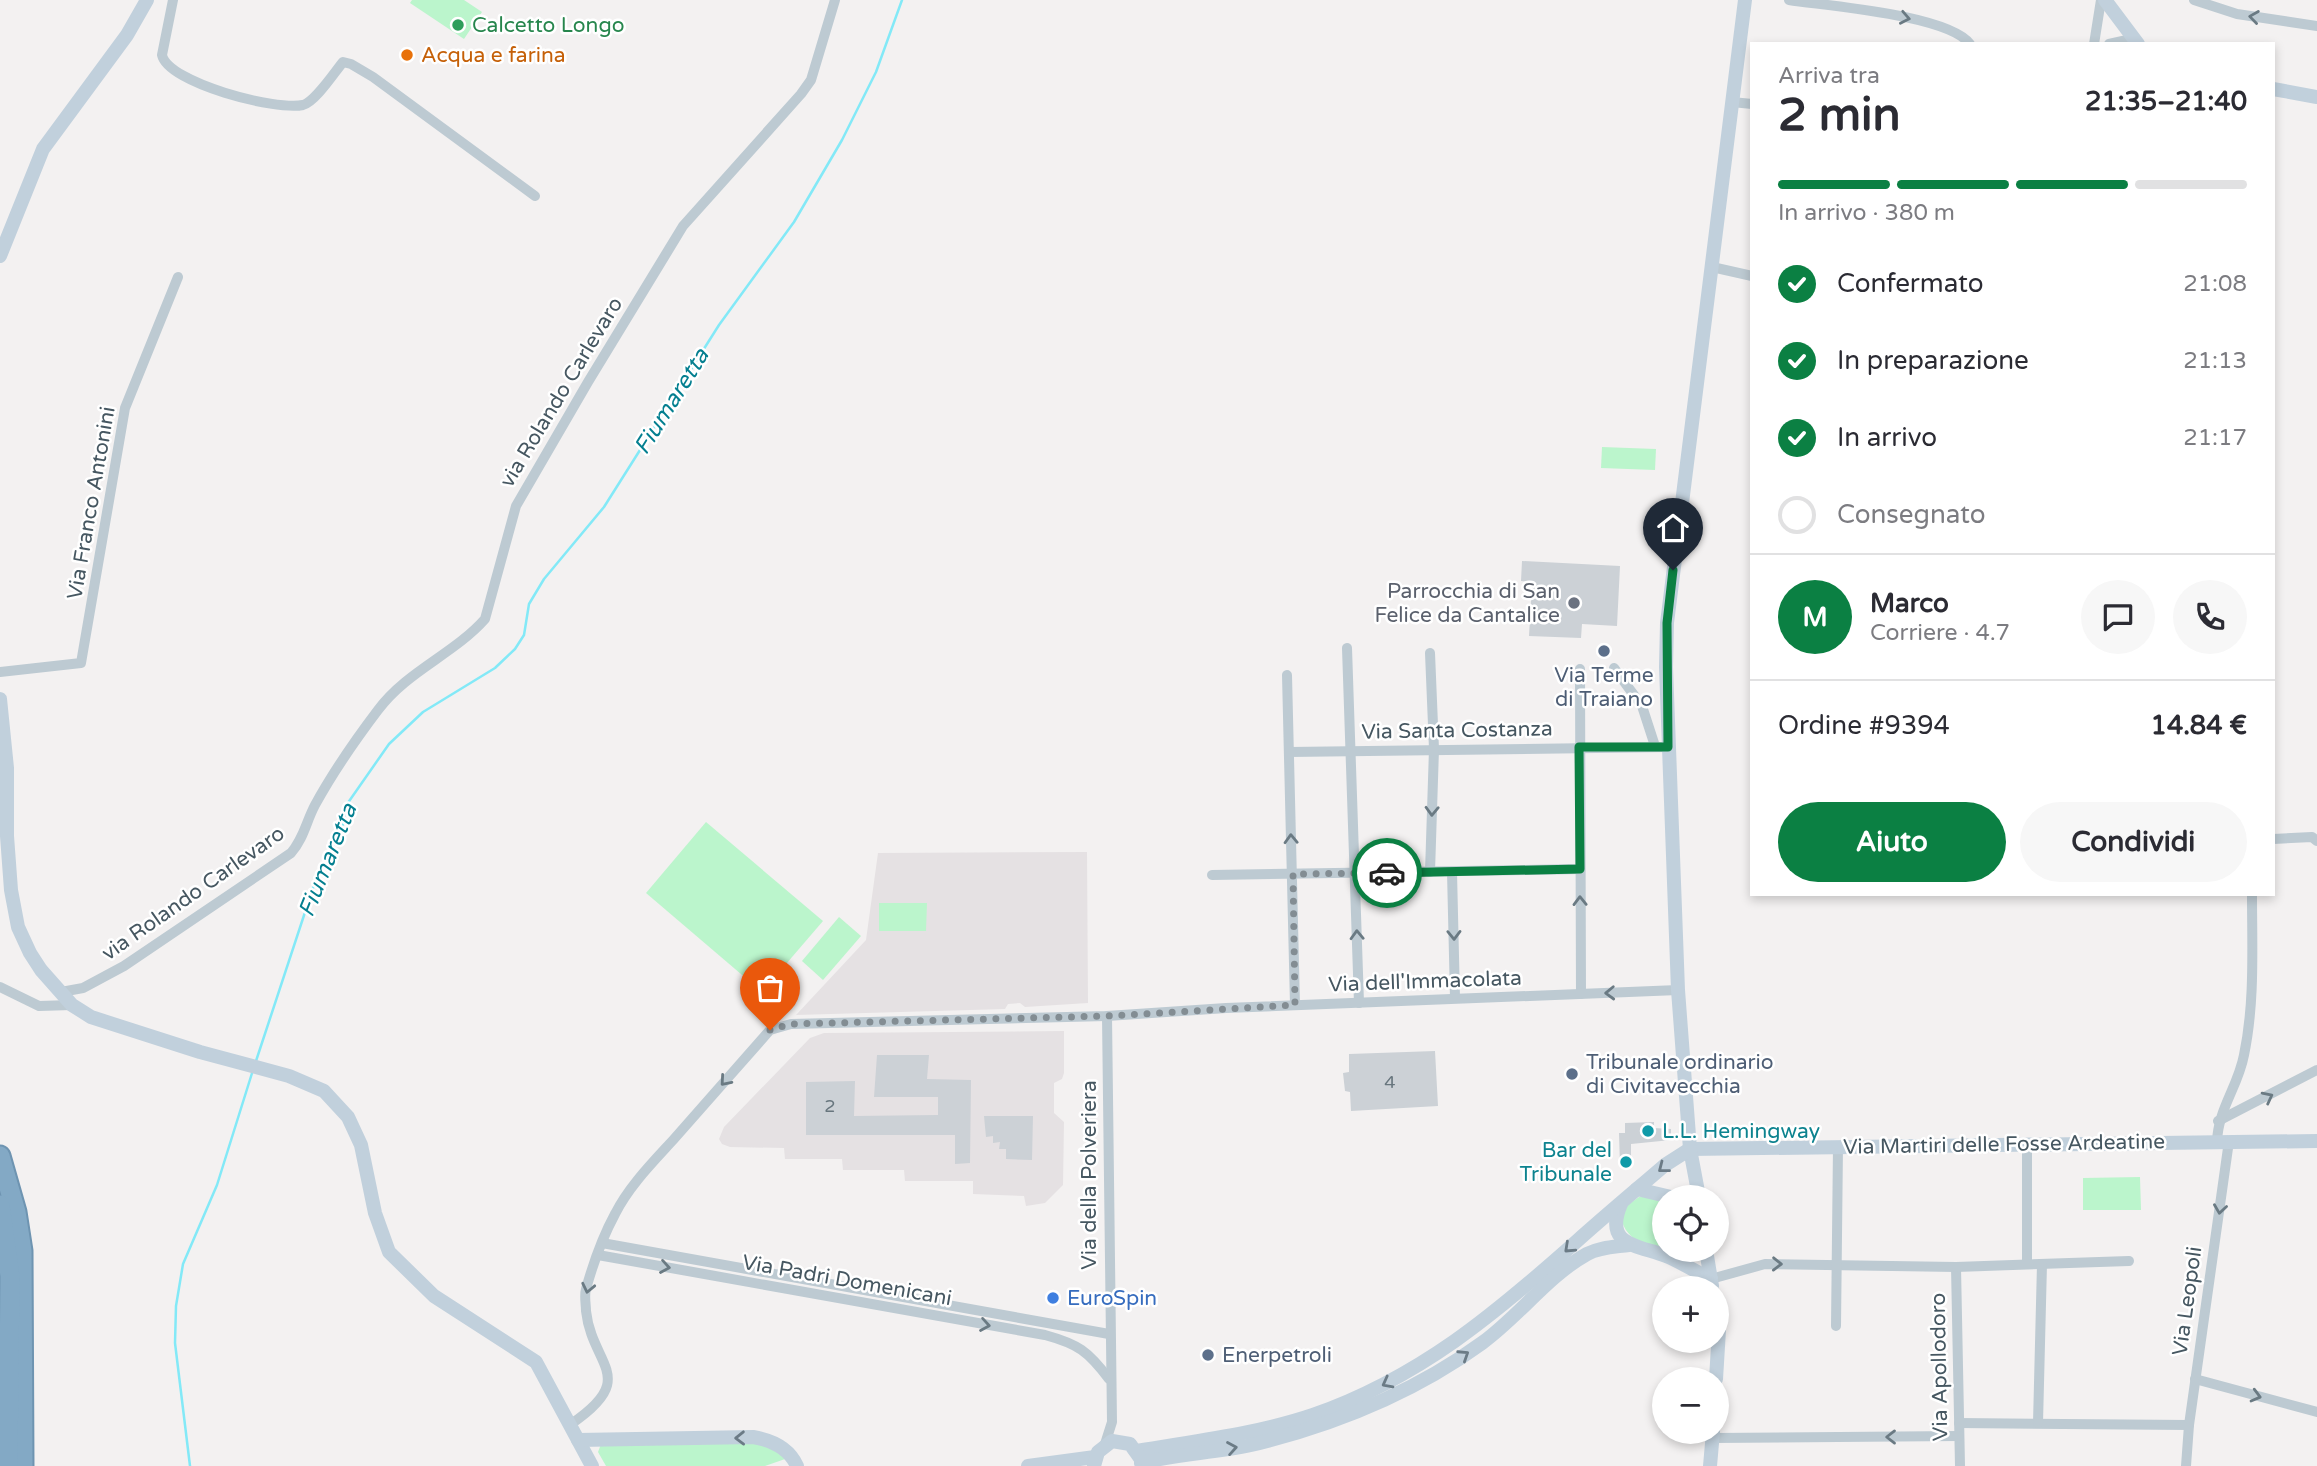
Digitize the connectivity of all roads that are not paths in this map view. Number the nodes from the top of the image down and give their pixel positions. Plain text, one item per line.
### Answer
1 (147, 0) edge
2 (173, 0) edge
3 (835, 0) edge
4 (1745, 0) edge
5 (1789, 0) edge
6 (2103, 0) edge
7 (2194, 0) edge
8 (2317, 26) edge
9 (1967, 42) edge
10 (2094, 42) edge
11 (2134, 42) edge
12 (2275, 89) edge
13 (2317, 97) edge
14 (1732, 102) junction
15 (1750, 104) edge
16 (535, 196) dead end
17 (0, 256) edge
18 (1712, 267) junction
19 (1750, 275) edge
20 (178, 276) dead end
21 (1346, 648) dead end
22 (1430, 653) dead end
23 (1614, 668) dead end
24 (1580, 669) dead end
25 (0, 672) edge
26 (1287, 675) dead end
27 (0, 699) edge
28 (1579, 747) junction
29 (1662, 747) junction
30 (1434, 750) junction
31 (1289, 752) junction
32 (1349, 752) junction
33 (2275, 839) edge
34 (2317, 841) edge
35 (1580, 869) junction
36 (1430, 872) junction
37 (1452, 872) junction
38 (1293, 874) junction
39 (1355, 874) junction
40 (1212, 875) dead end
41 (2252, 896) edge
42 (0, 988) edge
43 (1678, 990) junction
44 (61, 992) junction
45 (1581, 994) junction
46 (1455, 999) junction
47 (1359, 1003) junction
48 (1295, 1005) junction
49 (72, 1006) junction
50 (1107, 1016) junction
51 (2317, 1070) edge
52 (2218, 1121) junction
53 (2317, 1141) edge
54 (2223, 1142) junction
55 (2026, 1143) junction
56 (1838, 1146) junction
57 (1690, 1149) junction
58 (0, 1156) edge
59 (1697, 1185) edge
60 (1637, 1189) junction
61 (1652, 1193) edge
62 (1621, 1204) junction
63 (0, 1205) edge
64 (602, 1243) junction
65 (1629, 1245) junction
66 (1652, 1252) edge
67 (598, 1255) junction
68 (2129, 1261) dead end
69 (1677, 1262) edge
70 (2027, 1264) junction
71 (2042, 1264) junction
72 (1837, 1265) junction
73 (1956, 1267) junction
74 (1699, 1276) edge
75 (1729, 1278) edge
76 (1836, 1326) dead end
77 (1093, 1333) junction
78 (1109, 1340) junction
79 (1088, 1353) junction
80 (1109, 1379) junction
81 (2195, 1379) junction
82 (2317, 1412) edge
83 (1112, 1422) junction
84 (1959, 1423) junction
85 (2038, 1423) junction
86 (571, 1424) junction
87 (2189, 1425) junction
88 (1729, 1435) edge
89 (1959, 1436) junction
90 (578, 1440) junction
91 (1124, 1442) junction
92 (1105, 1444) junction
93 (1712, 1444) edge
94 (1179, 1454) junction
95 (1139, 1460) edge
96 (1095, 1462) edge
97 (591, 1463) edge
98 (15, 1464) edge
99 (797, 1466) edge
100 (1028, 1466) edge
101 (1161, 1466) edge
102 (1710, 1466) edge
103 (1960, 1466) edge
104 (2186, 1466) edge

1 - 17 street
2 - 16 street
3 - 44 street, via Rolando Carlevaro
4 - 14 street
5 -> 9 street
6 - 10 street
6 - 11 street
8 -> 7 street
12 - 13 street
14 - 15 street
14 - 18 street
18 - 19 street
18 - 29 street
20 - 25 street, Via Franco Antonini
21 - 32 street
22 - 30 street
23 - 29 street
24 - 28 street
26 - 31 street
27 - 44 street
28 - 29 street, Via Santa Costanza
28 - 30 street, Via Santa Costanza
28 - 35 street
29 - 43 street
30 - 32 street, Via Santa Costanza
30 -> 36 street
31 - 32 street, Via Santa Costanza
38 -> 31 street
32 - 39 street
33 - 34 street
35 - 37 street
45 -> 35 street
36 - 37 street
36 - 39 street
37 -> 46 street
38 - 39 street
38 - 40 street
38 - 48 street
47 -> 39 street
41 - 52 street, Via Leopoli
42 - 49 street
43 -> 45 street, Via dell'Immacolata
43 - 57 street
44 - 49 street
45 - 46 street, Via dell'Immacolata
46 - 47 street, Via dell'Immacolata
47 - 48 street, Via dell'Immacolata
48 - 50 street, Via dell'Immacolata
49 - 86 street
50 -> 64 street, Via dell'Immacolata
50 - 78 street, Via della Polveriera
52 -> 51 street
52 - 54 street, Via Leopoli
53 - 54 street, Via Martiri delle Fosse Ardeatine
54 - 55 street, Via Martiri delle Fosse Ardeatine
54 -> 81 street, Via Leopoli
55 - 56 street, Via Martiri delle Fosse Ardeatine
55 - 70 street
56 - 57 street, Via Martiri delle Fosse Ardeatine
56 - 72 street
57 - 59 street
57 -> 60 street
58 - 98 highway
60 - 61 street
60 - 62 street
62 - 65 street
62 -> 95 street
63 - 98 highway
64 - 67 street, Via dell'Immacolata
64 - 77 street, Via Padri Domenicani
65 - 66 street
94 -> 65 street
67 -> 79 street, Via Padri Domenicani
67 -> 86 street, Via dell'Immacolata
68 - 71 street
69 - 74 street
70 - 71 street
70 - 73 street
71 - 85 street
72 - 73 street
75 -> 72 street
72 - 76 street
73 - 84 street, Via Apollodoro
77 - 78 street, Via Padri Domenicani
77 - 79 street
78 - 79 street
78 - 80 street, Via della Polveriera
79 - 80 street, Via Padri Domenicani
80 - 83 street, Via della Polveriera
81 -> 82 street
81 - 87 street, Via Leopoli
83 - 91 street, Via della Polveriera
83 - 92 street, Via della Polveriera
84 - 85 street
84 - 89 street, Via Apollodoro
85 - 87 street
86 - 90 street
87 - 104 street, Via Leopoli
89 -> 88 street
89 - 103 street, Via Apollodoro
90 - 97 street
99 -> 90 street
91 - 92 street
91 - 95 street
92 - 96 street
93 - 102 street
94 - 95 street
94 - 101 street
96 - 100 street

